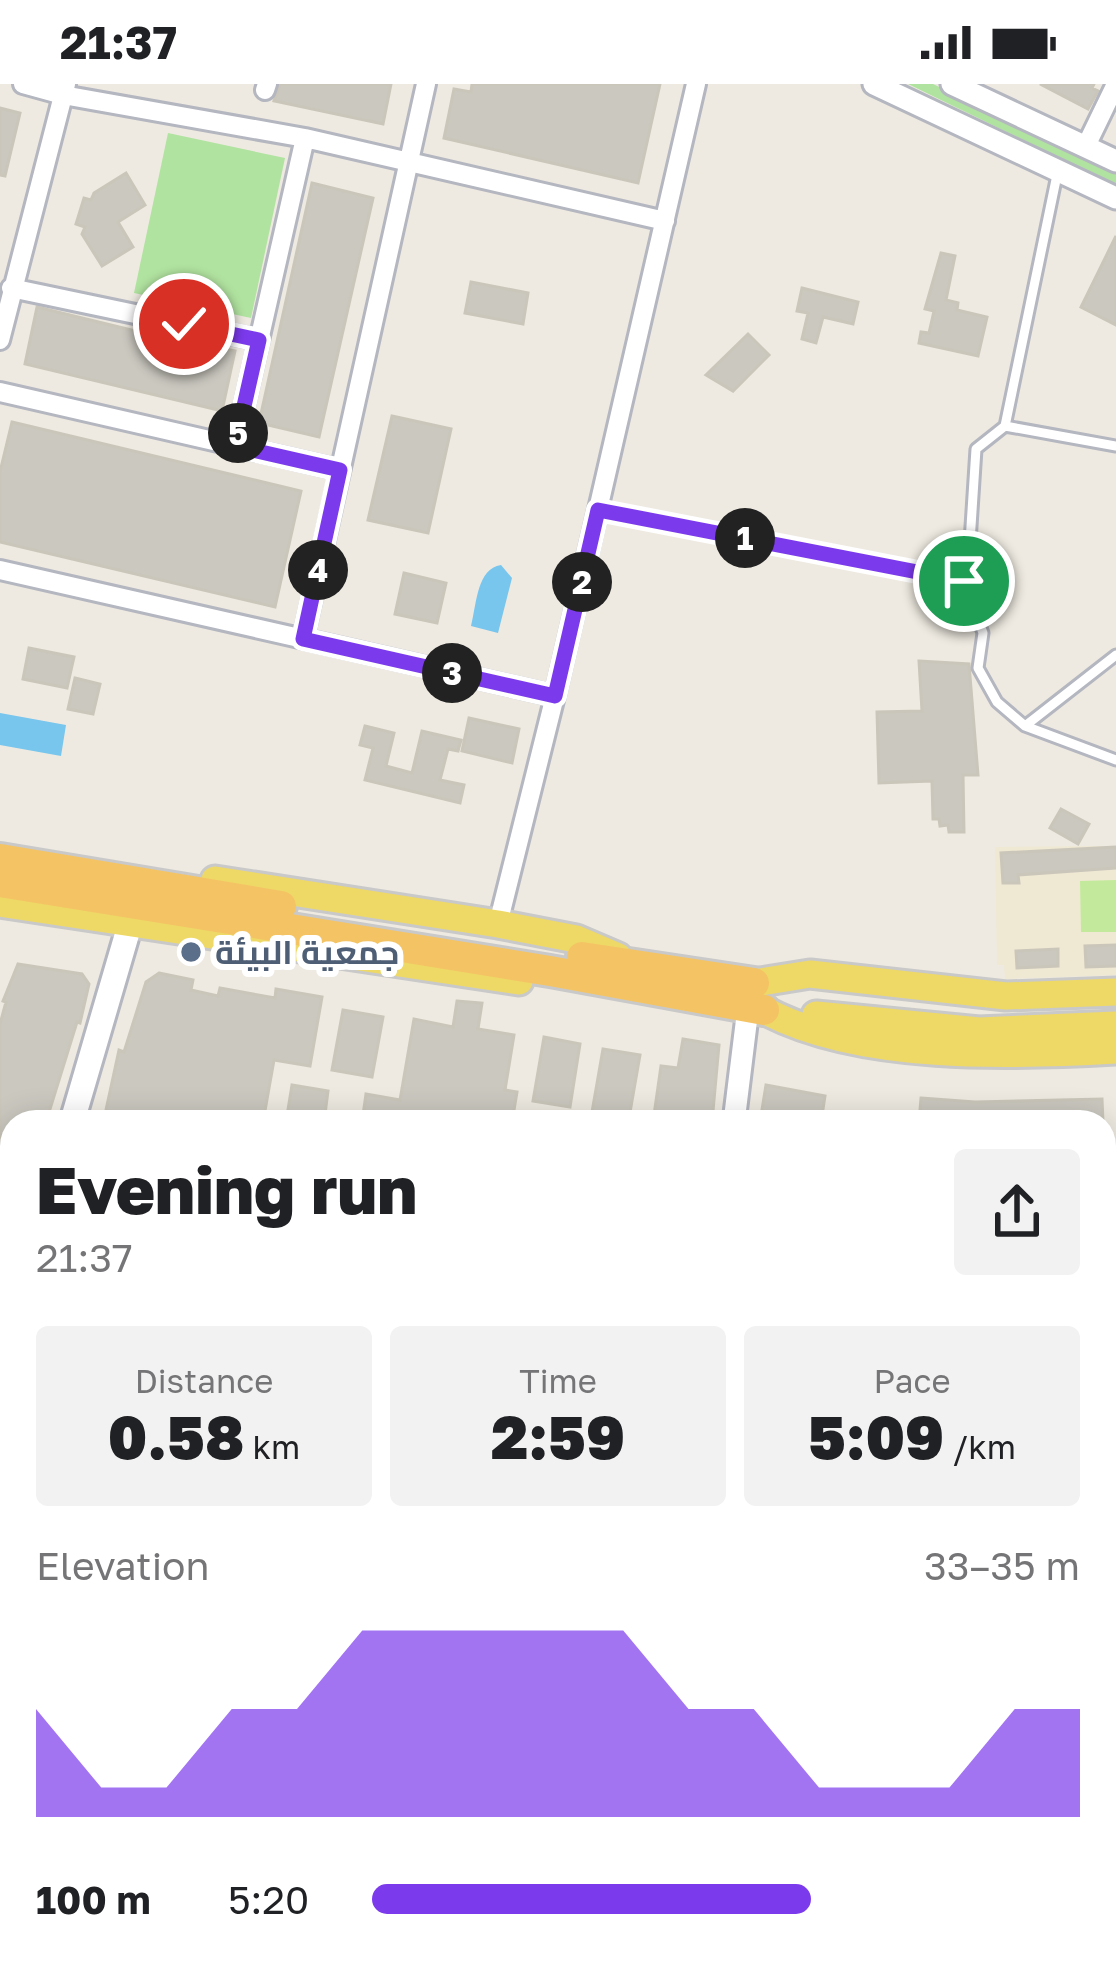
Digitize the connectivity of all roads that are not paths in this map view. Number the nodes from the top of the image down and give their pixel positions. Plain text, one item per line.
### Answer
1 (23, 84) edge
2 (426, 84) edge
3 (696, 84) edge
4 (874, 84) edge
5 (952, 84) edge
6 (1116, 84) edge
7 (64, 89) edge
8 (983, 91) edge
9 (305, 138) junction
10 (1086, 146) junction
11 (1116, 161) edge
12 (409, 162) junction
13 (1059, 170) junction
14 (1116, 198) edge
15 (665, 221) junction
16 (11, 288) junction
17 (0, 340) edge
18 (259, 340) junction
19 (0, 392) edge
20 (1005, 426) junction
21 (235, 446) junction
22 (1116, 446) edge
23 (340, 470) junction
24 (598, 510) junction
25 (970, 542) dead end
26 (0, 570) edge
27 (303, 639) junction
28 (1116, 655) edge
29 (555, 696) junction
30 (1025, 726) junction
31 (1116, 760) edge
32 (0, 845) edge
33 (0, 860) edge
34 (0, 882) edge
35 (0, 903) edge
36 (130, 923) junction
37 (498, 924) junction
38 (631, 975) junction
39 (1116, 992) edge
40 (756, 1000) junction
41 (1116, 1007) edge
42 (1116, 1025) edge
43 (1116, 1050) edge
44 (75, 1110) edge
45 (736, 1110) edge

1 - 7 street
2 - 12 street
3 - 15 street
4 - 13 street
5 - 8 street
6 - 10 street
7 - 9 street
7 - 16 street
8 - 10 street
9 - 12 street
9 - 18 street
10 - 11 street
12 - 15 street
12 - 23 street
13 - 14 street
13 - 20 lane
15 - 24 street
16 - 17 street
16 - 18 street
18 - 21 street
19 - 21 street
20 - 22 lane
20 - 25 lane
21 - 23 street
23 - 27 street
24 - 29 street
24 - 30 lane
26 - 27 street
27 - 29 street
28 - 30 lane
29 - 37 street
30 - 31 lane
32 - 37 main road
33 - 38 highway
34 - 38 highway
35 - 36 main road
36 - 38 main road
36 - 44 main road
37 - 38 main road
38 - 40 highway
39 - 40 main road
40 - 41 main road
40 - 42 main road
40 - 43 main road
40 - 45 street

